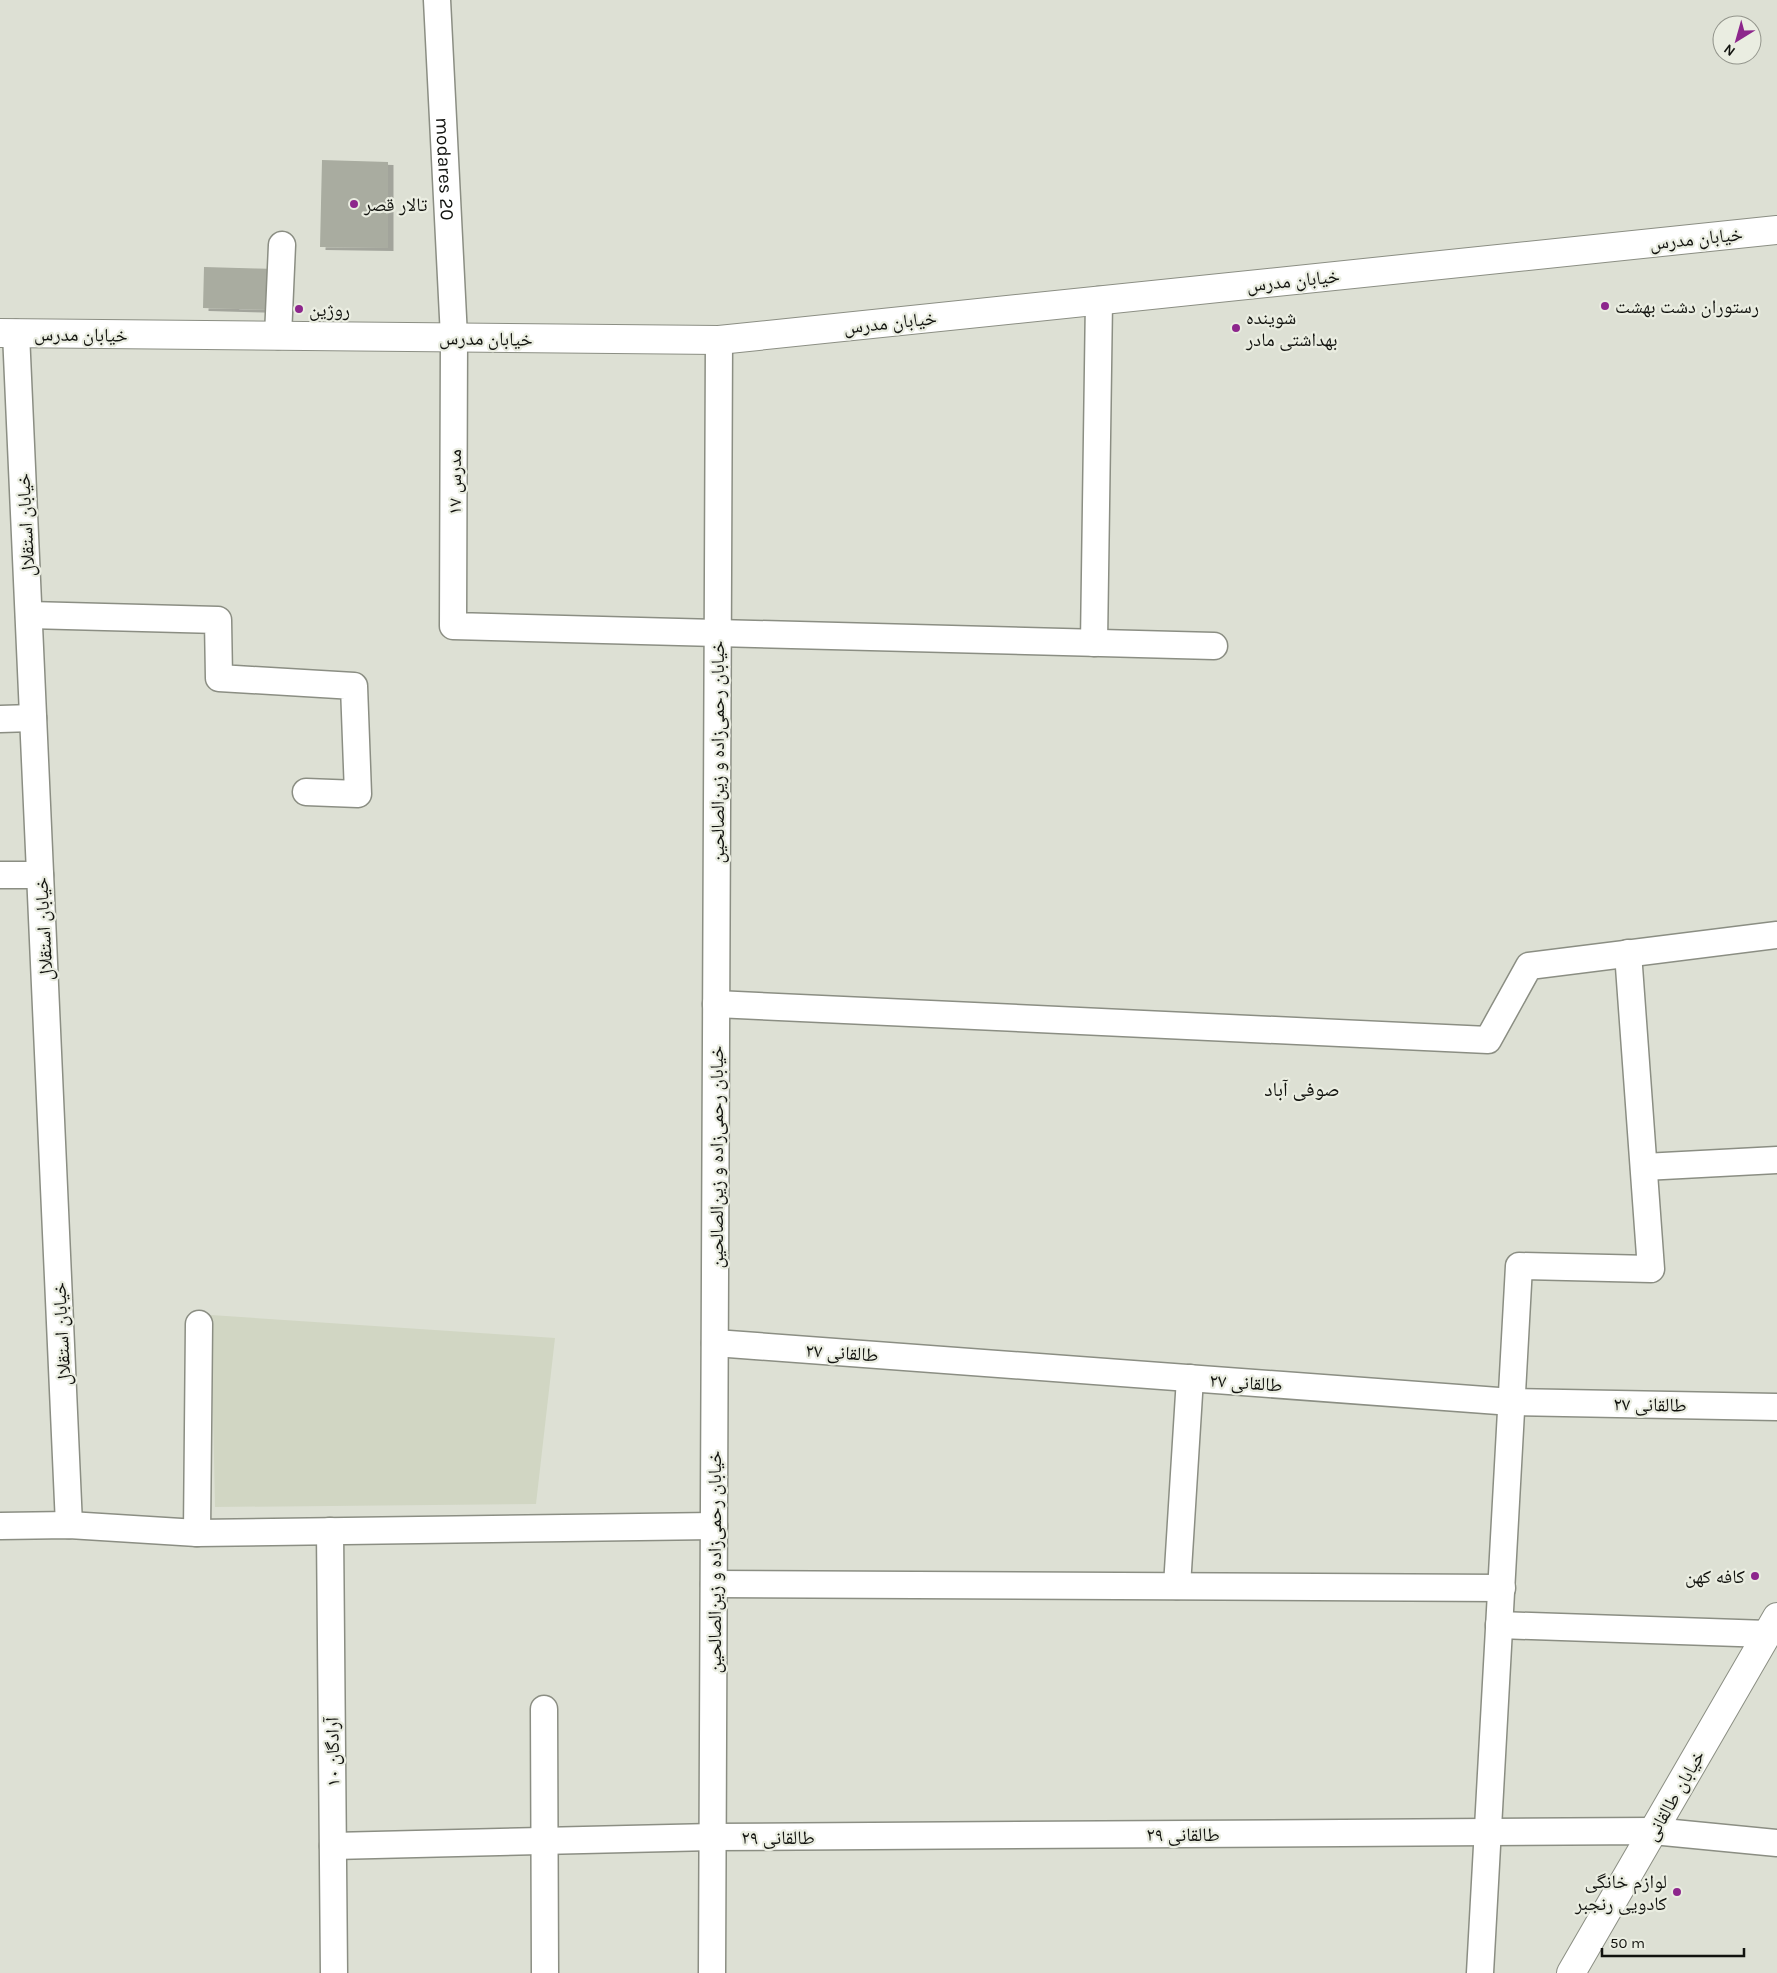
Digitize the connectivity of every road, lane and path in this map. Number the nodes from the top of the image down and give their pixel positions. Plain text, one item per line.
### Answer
1 (437, 0) edge
2 (1777, 230) edge
3 (282, 244) dead end
4 (1099, 300) junction
5 (8, 333) edge
6 (278, 336) junction
7 (454, 338) junction
8 (719, 340) junction
9 (29, 615) junction
10 (718, 633) junction
11 (1094, 643) junction
12 (1214, 646) dead end
13 (33, 718) junction
14 (0, 719) edge
15 (306, 792) dead end
16 (0, 875) edge
17 (40, 875) junction
18 (1777, 935) edge
19 (1628, 953) junction
20 (716, 1004) junction
21 (1777, 1160) edge
22 (1644, 1167) junction
23 (199, 1324) dead end
24 (715, 1343) junction
25 (1190, 1378) junction
26 (1512, 1402) junction
27 (1777, 1407) edge
28 (69, 1525) junction
29 (0, 1526) edge
30 (714, 1526) junction
31 (330, 1531) junction
32 (197, 1533) junction
33 (714, 1584) junction
34 (1177, 1586) junction
35 (1502, 1588) junction
36 (1500, 1625) junction
37 (1773, 1625) edge
38 (544, 1709) dead end
39 (1653, 1831) junction
40 (1488, 1832) junction
41 (713, 1837) junction
42 (544, 1841) junction
43 (1777, 1843) edge
44 (333, 1846) junction
45 (334, 1973) edge
46 (545, 1973) edge
47 (712, 1973) edge
48 (1480, 1973) edge
49 (1570, 1973) edge

1 - 7 street, modares 20
2 - 4 main road, خیابان مدرس
3 - 6 street
4 - 8 main road, خیابان مدرس
4 - 11 street
5 - 6 main road, خیابان مدرس
5 - 9 street, خیابان استقلال
6 - 7 main road, خیابان مدرس
7 - 8 main road, خیابان مدرس
7 - 10 street, مدرس ۱۷
8 - 10 street, خیابان رحمی‌زاده و زین‌الصالحین
9 - 13 street, خیابان استقلال
9 - 15 street
10 - 11 street
10 - 20 street, خیابان رحمی‌زاده و زین‌الصالحین
11 - 12 street
13 - 14 street
13 - 17 street, خیابان استقلال
16 - 17 street
17 - 28 street, خیابان استقلال
18 - 19 street
19 - 20 street
19 - 22 street
20 - 24 street, خیابان رحمی‌زاده و زین‌الصالحین
21 - 22 street
22 - 26 street
23 - 32 street
24 - 25 street, طالقانی ۲۷
24 - 30 street, خیابان رحمی‌زاده و زین‌الصالحین
25 - 26 street, طالقانی ۲۷
25 - 34 street
26 - 27 street, طالقانی ۲۷
26 - 35 street
28 - 29 street
28 - 32 street
30 - 31 street
30 - 33 street, خیابان رحمی‌زاده و زین‌الصالحین
31 - 32 street
31 - 44 street, آرادگان ۱۰
33 - 34 street
33 - 41 street, خیابان رحمی‌زاده و زین‌الصالحین
34 - 35 street
35 - 36 street
36 - 37 street
36 - 40 street
37 - 39 main road, خیابان طالقانی
38 - 42 street
39 - 40 street, طالقانی ۲۹
39 - 43 street, طالقانی ۲۹
39 - 49 main road, خیابان طالقانی
40 - 41 street, طالقانی ۲۹
40 - 48 street
41 - 42 street, طالقانی ۲۹
41 - 47 street, خیابان رحمی‌زاده و زین‌الصالحین
42 - 44 street, طالقانی ۲۹
42 - 46 street
44 - 45 street, آرادگان ۱۰

